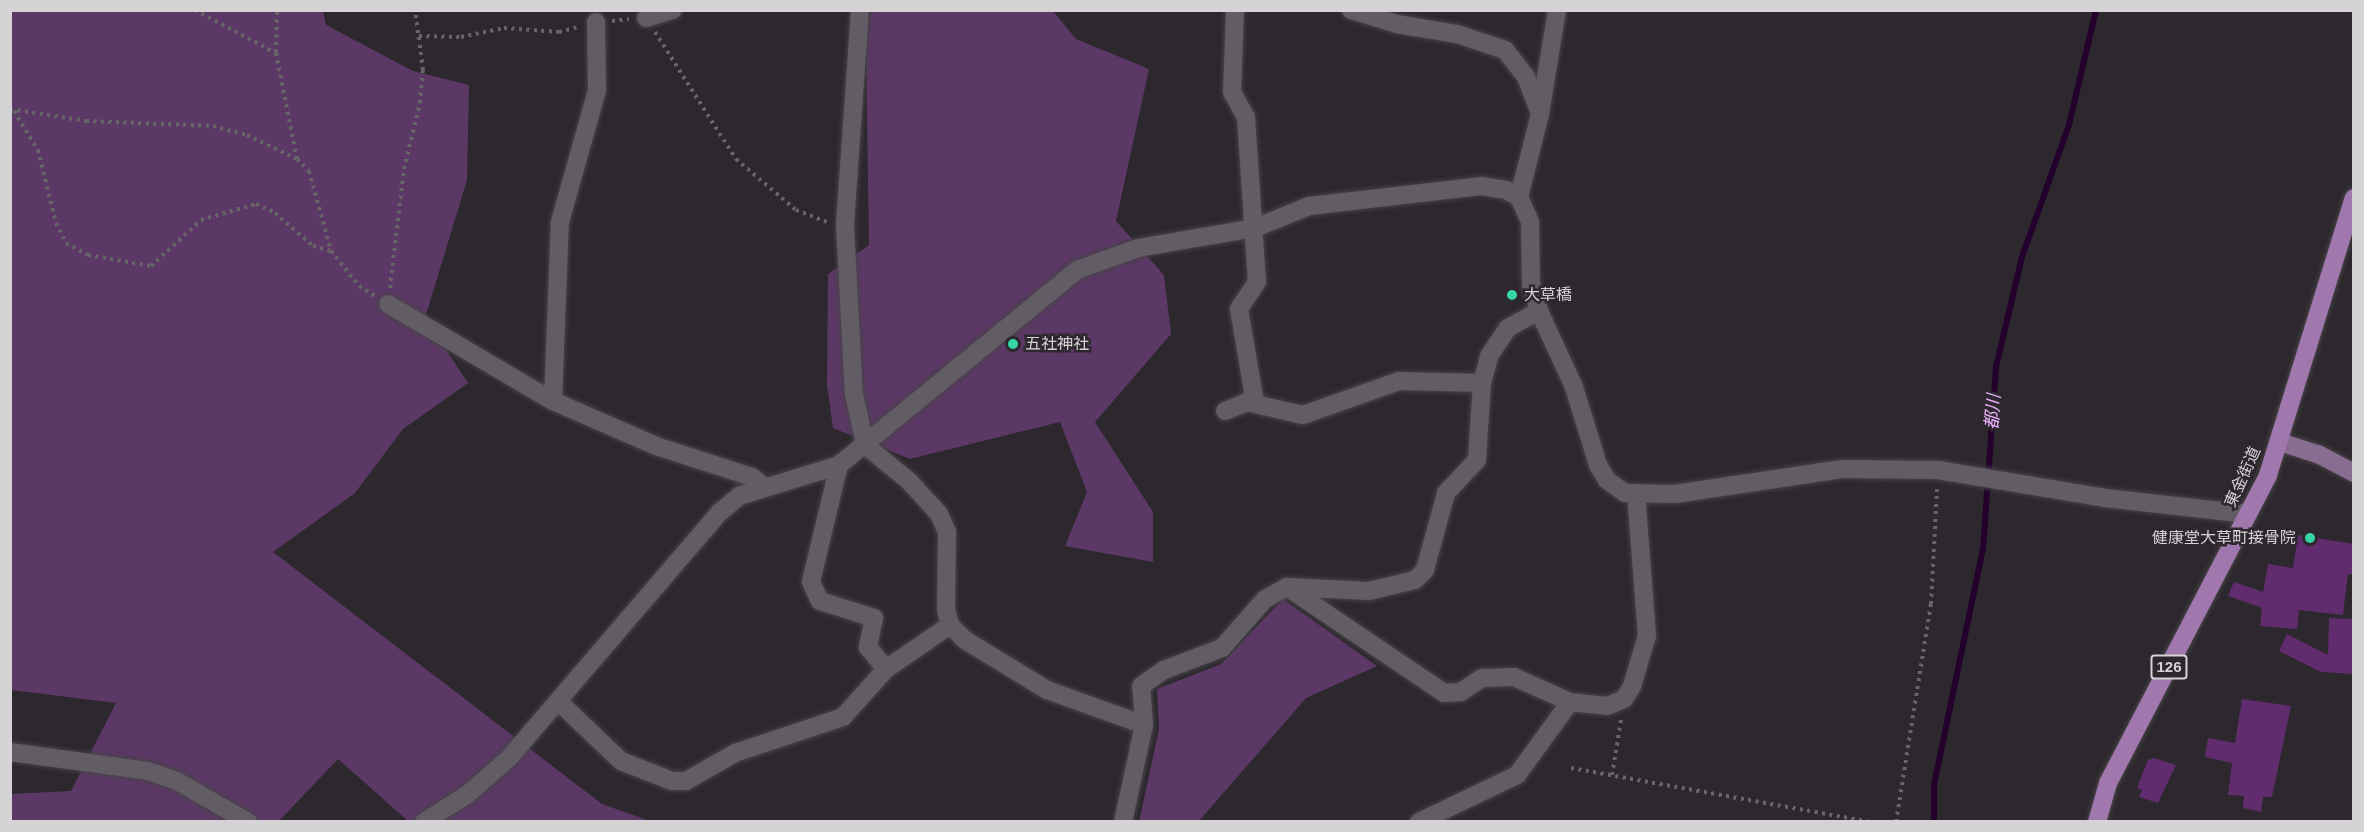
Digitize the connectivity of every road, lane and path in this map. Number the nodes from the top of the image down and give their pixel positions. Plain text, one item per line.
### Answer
1 (195, 10) edge
2 (415, 10) edge
3 (673, 10) edge
4 (860, 10) edge
5 (1235, 10) edge
6 (1351, 10) edge
7 (1557, 10) edge
8 (277, 12) edge
9 (646, 18) junction
10 (596, 22) junction
11 (419, 36) junction
12 (276, 53) junction
13 (12, 110) edge
14 (1540, 114) junction
15 (297, 159) junction
16 (1519, 197) junction
17 (2354, 198) edge
18 (845, 225) junction
19 (1255, 228) junction
20 (331, 251) junction
21 (388, 304) junction
22 (1539, 311) junction
23 (1482, 383) junction
24 (553, 400) junction
25 (1255, 403) junction
26 (1224, 411) dead end
27 (2280, 442) junction
28 (866, 445) junction
29 (839, 465) junction
30 (1938, 470) junction
31 (2354, 473) edge
32 (763, 486) junction
33 (1636, 494) junction
34 (2248, 514) junction
35 (1287, 587) junction
36 (950, 625) junction
37 (886, 669) junction
38 (1624, 699) junction
39 (559, 702) junction
40 (1570, 702) junction
41 (1144, 725) junction
42 (10, 752) edge
43 (1571, 768) dead end
44 (1612, 776) junction
45 (248, 822) edge
46 (424, 822) edge
47 (1123, 822) edge
48 (1419, 822) edge
49 (1872, 822) edge
50 (1896, 822) edge
51 (2097, 822) edge

1 - 12 path
2 - 11 path
3 - 9 street
4 - 18 street
5 - 19 street
6 - 14 street
7 - 14 street
8 - 12 path
9 - 10 path
9 - 18 path
10 - 11 path
10 - 24 street
11 - 21 path
12 - 15 path
13 - 15 path
13 - 20 path
14 - 16 street
15 - 20 path
16 - 19 street
16 - 22 street
17 - 27 highway, 東金街道 / 126
18 - 28 street
19 - 25 street
19 - 28 street
20 - 21 path
21 - 24 street
22 - 23 street
22 - 33 street
23 - 25 street
23 - 35 street
24 - 32 street
25 - 26 street
27 - 31 main road
27 - 34 highway, 東金街道 / 126
28 - 29 street
28 - 36 street
29 - 32 street
29 - 37 street
30 - 33 street
30 - 34 street
30 - 50 path
32 - 39 street
33 - 38 street
34 - 51 highway, 東金街道 / 126
35 - 40 street
35 - 41 street
36 - 37 street
36 - 41 street
37 - 39 street
38 - 40 street
38 - 44 path
39 - 46 street
40 - 48 street
41 - 47 street
42 - 45 street
43 - 44 path
44 - 49 path

